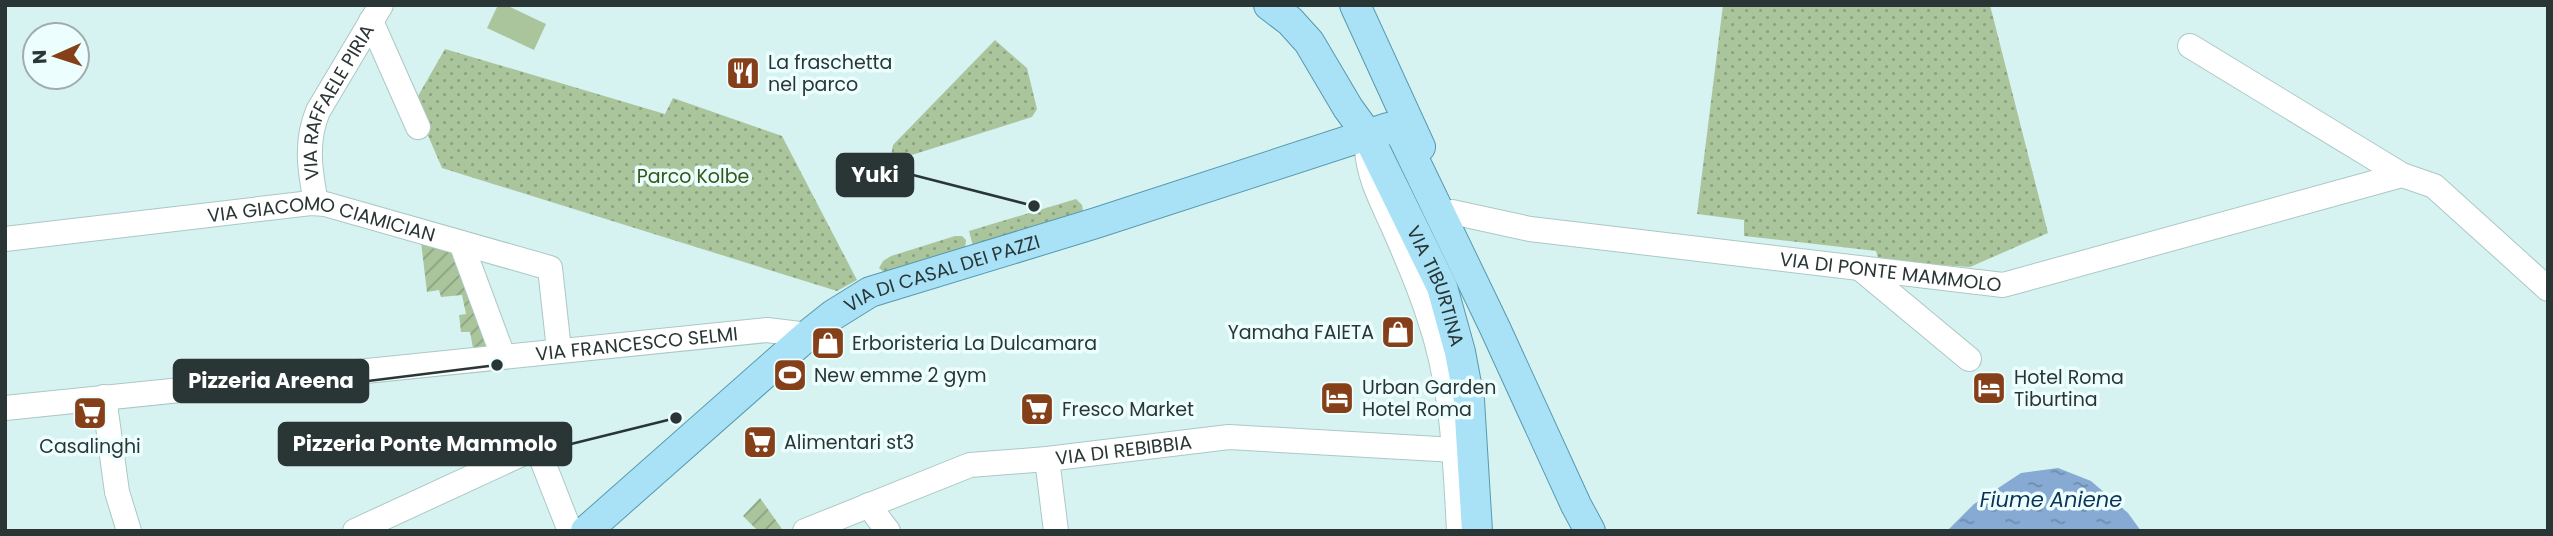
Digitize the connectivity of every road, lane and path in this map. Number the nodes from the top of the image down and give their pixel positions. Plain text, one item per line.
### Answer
1 (1269, 5) edge
2 (1355, 5) edge
3 (376, 13) edge
4 (2190, 46) dead end
5 (418, 127) dead end
6 (1367, 134) junction
7 (2402, 175) junction
8 (316, 203) junction
9 (1452, 212) junction
10 (5, 239) edge
11 (461, 243) junction
12 (1462, 261) junction
13 (1862, 270) junction
14 (2548, 289) edge
15 (1495, 328) junction
16 (807, 335) junction
17 (559, 350) junction
18 (503, 356) junction
19 (1969, 359) dead end
20 (104, 397) junction
21 (1469, 400) junction
22 (5, 408) edge
23 (1455, 450) junction
24 (1047, 460) junction
25 (868, 505) junction
26 (129, 531) edge
27 (355, 531) edge
28 (570, 531) edge
29 (586, 531) edge
30 (805, 531) edge
31 (887, 531) edge
32 (1056, 531) edge
33 (1459, 531) edge
34 (1478, 531) edge
35 (1495, 531) edge
36 (1568, 531) edge
37 (1590, 531) edge

1 - 6 main road, VIA TIBURTINA
2 - 9 main road, VIA TIBURTINA
3 - 5 street
3 - 8 street, VIA RAFFAELE PIRIA
4 - 7 street
6 - 12 main road, VIA TIBURTINA
6 - 16 main road, VIA DI CASAL DEI PAZZI
6 - 21 main road, VIA TIBURTINA
6 - 23 street, VIA TIBURTINA
7 - 13 street, VIA DI PONTE MAMMOLO
7 - 14 street
8 - 10 street, VIA GIACOMO CIAMICIAN
8 - 11 street, VIA GIACOMO CIAMICIAN
9 - 12 main road, VIA TIBURTINA
9 - 13 street, VIA DI PONTE MAMMOLO
11 - 17 street, VIA GIACOMO CIAMICIAN
11 - 18 street
12 - 15 main road, VIA TIBURTINA
13 - 19 street
15 - 36 main road
15 - 37 main road, VIA TIBURTINA
16 - 17 street, VIA FRANCESCO SELMI
16 - 29 main road, VIA DI CASAL DEI PAZZI
17 - 18 street, VIA FRANCESCO SELMI
18 - 20 street, VIA FRANCESCO SELMI
20 - 22 street, VIA FRANCESCO SELMI
20 - 26 street
21 - 34 main road, VIA TIBURTINA
21 - 35 main road
23 - 24 street, VIA DI REBIBBIA
23 - 33 street, VIA TIBURTINA
24 - 25 street, VIA DI REBIBBIA
24 - 32 street
25 - 30 street, VIA DI REBIBBIA
25 - 31 street
27 - 28 street

